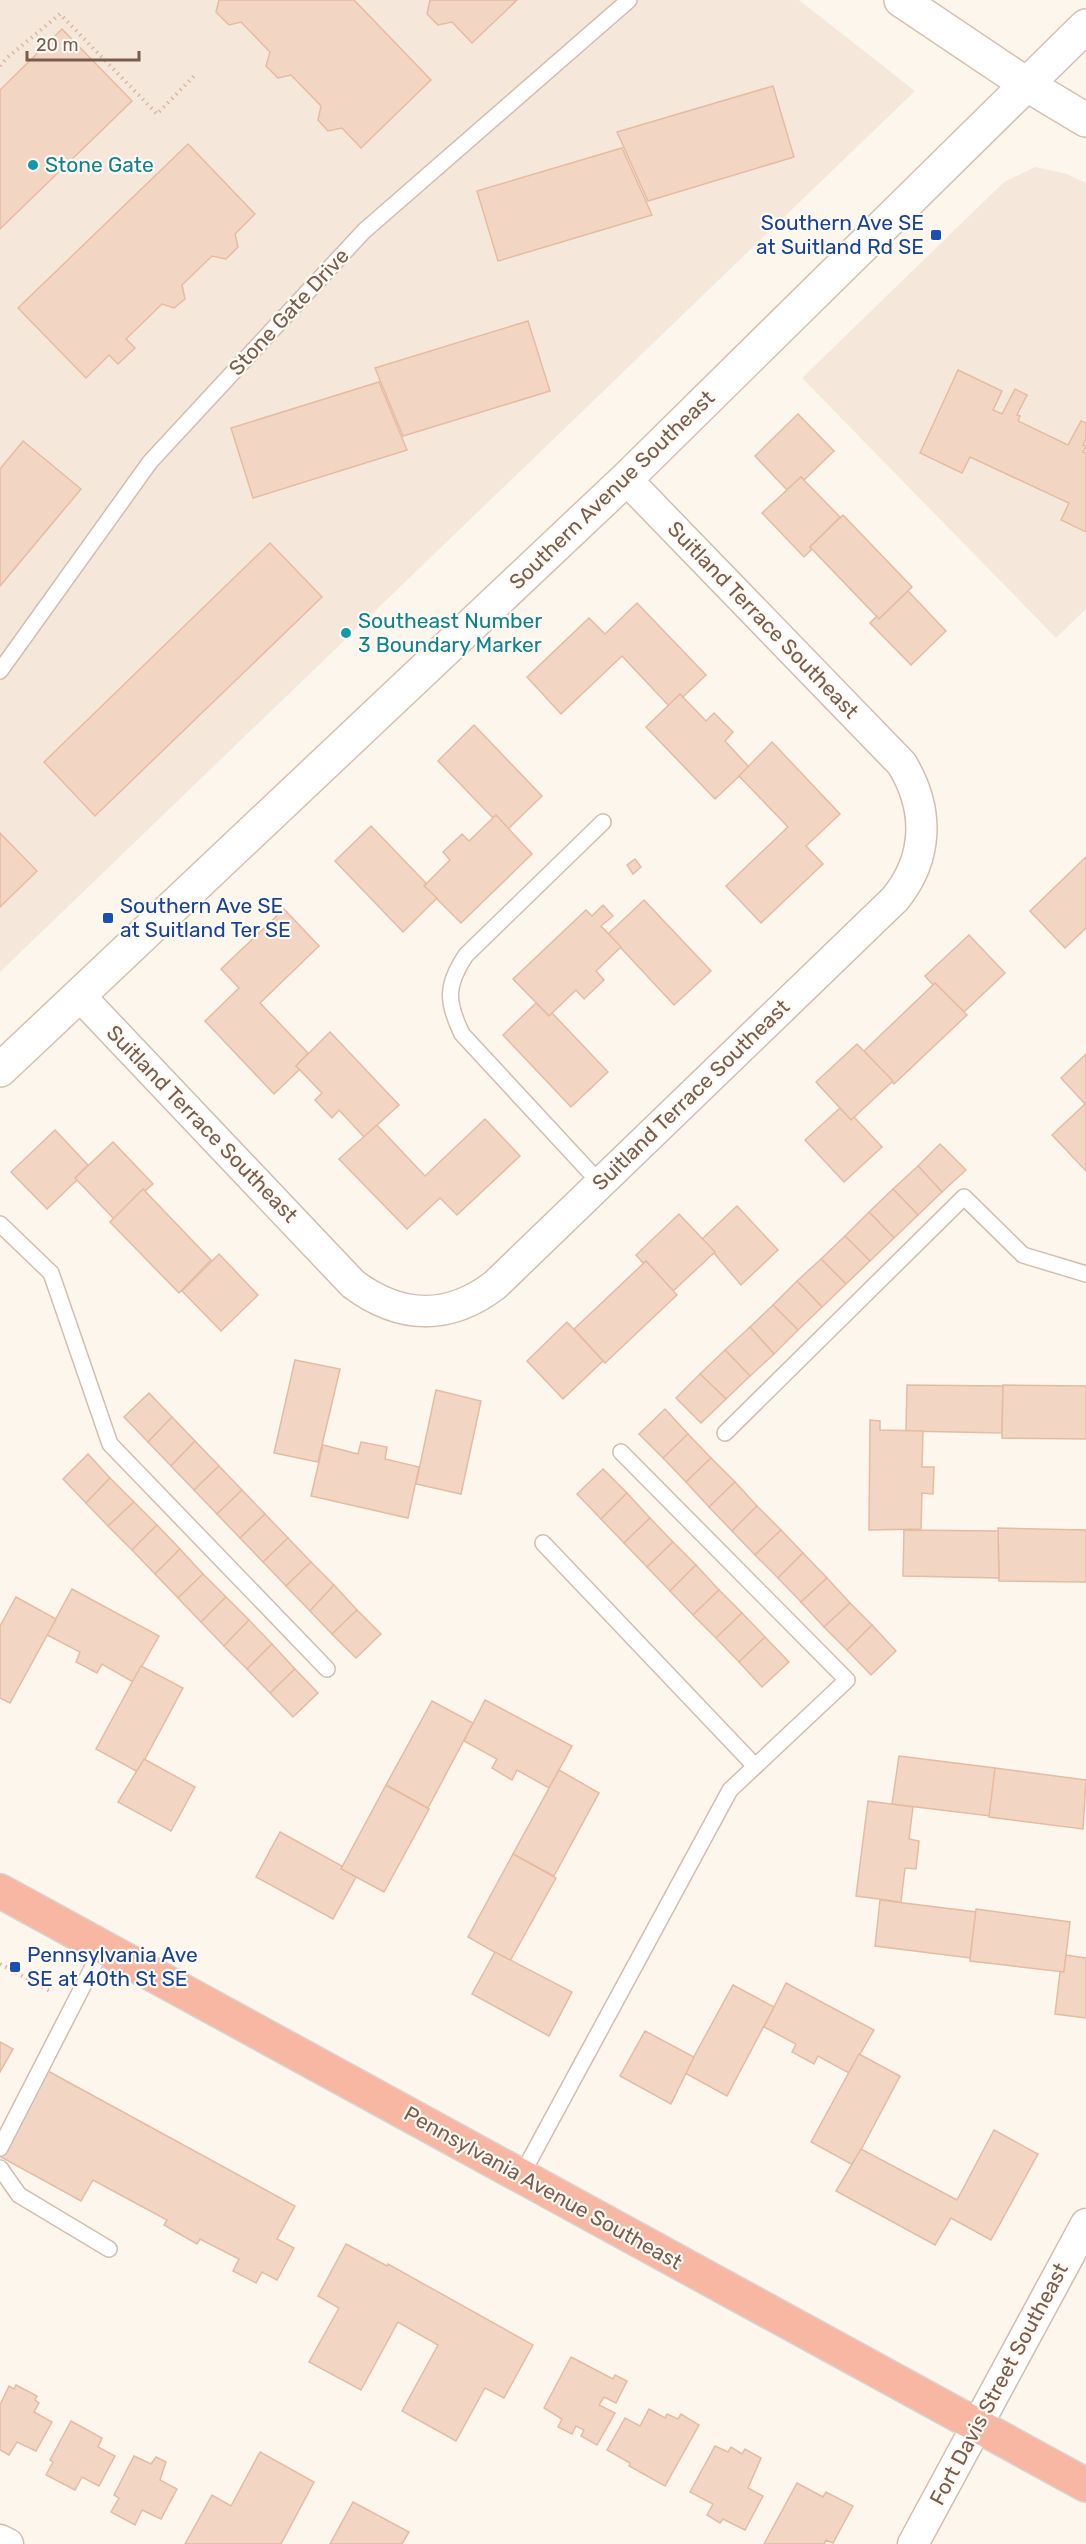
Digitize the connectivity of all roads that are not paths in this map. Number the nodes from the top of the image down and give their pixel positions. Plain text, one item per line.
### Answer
1 (629, 0) edge
2 (901, 0) edge
3 (1086, 26) edge
4 (1026, 84) junction
5 (1086, 120) edge
6 (626, 478) junction
7 (0, 671) edge
8 (603, 822) dead end
9 (79, 995) junction
10 (0, 1070) edge
11 (600, 1183) junction
12 (0, 1224) edge
13 (1086, 1274) edge
14 (725, 1433) dead end
15 (621, 1452) dead end
16 (543, 1543) dead end
17 (327, 1669) dead end
18 (755, 1766) junction
19 (0, 1891) edge
20 (103, 1947) junction
21 (0, 2148) edge
22 (0, 2168) edge
23 (521, 2176) junction
24 (1086, 2224) edge
25 (109, 2249) dead end
26 (977, 2425) junction
27 (1086, 2485) edge
28 (0, 2540) edge
29 (8, 2544) edge
30 (913, 2544) edge

1 - 7 lane, Stone Gate Drive
2 - 4 main road
3 - 4 main road, Southern Avenue Southeast
4 - 5 main road
4 - 6 main road, Southern Avenue Southeast
6 - 9 main road, Southern Avenue Southeast
6 - 11 street, Suitland Terrace Southeast
8 - 11 lane
9 - 10 main road, Southern Avenue Southeast
9 - 11 street, Suitland Terrace Southeast
12 - 17 lane
13 - 14 lane
15 - 18 lane
16 - 18 lane
18 - 23 lane
19 - 20 highway, Pennsylvania Avenue Southeast
20 - 21 lane
20 - 23 highway, Pennsylvania Avenue Southeast
22 - 25 lane
23 - 26 highway, Pennsylvania Avenue Southeast
24 - 26 street, Fort Davis Street Southeast
26 - 27 highway, Pennsylvania Avenue Southeast
26 - 30 street, Fort Davis Street Southeast
28 - 29 street

